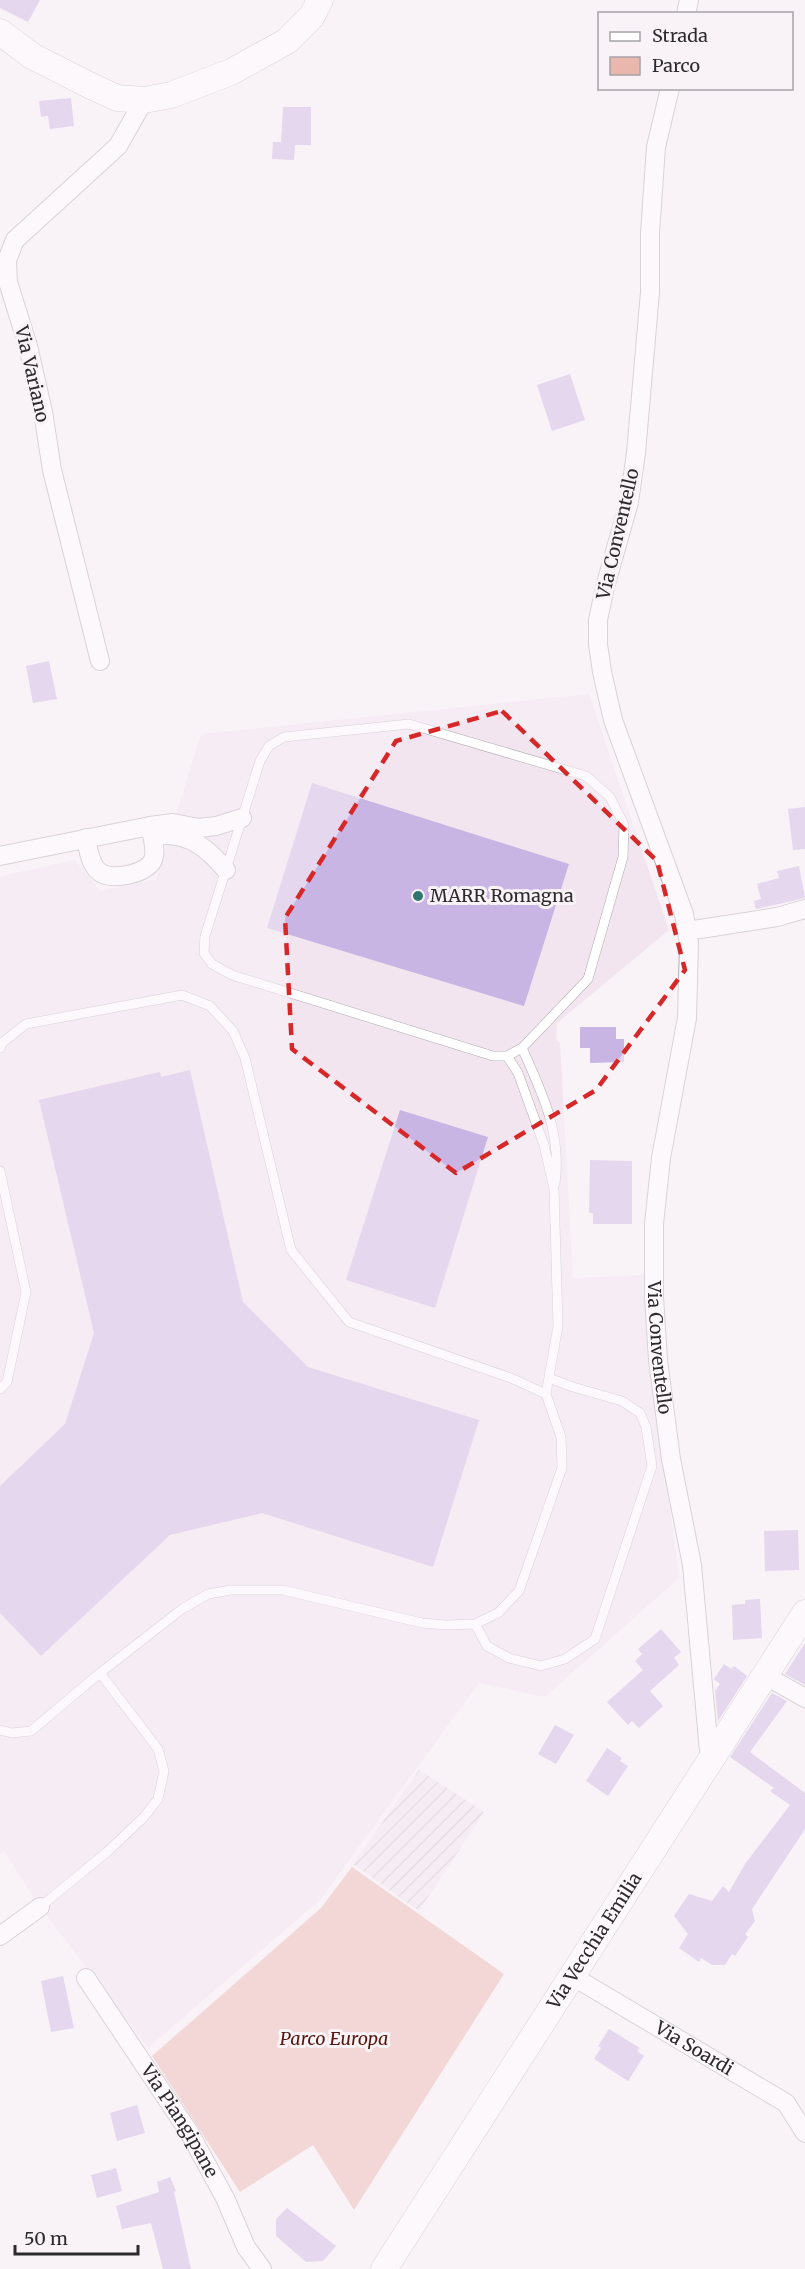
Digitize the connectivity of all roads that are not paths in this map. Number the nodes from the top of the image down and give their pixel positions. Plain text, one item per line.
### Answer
1 (320, 0) edge
2 (0, 32) edge
3 (670, 90) edge
4 (144, 100) junction
5 (100, 661) dead end
6 (242, 818) junction
7 (151, 830) junction
8 (87, 843) junction
9 (0, 856) edge
10 (0, 866) edge
11 (226, 870) junction
12 (805, 909) edge
13 (687, 931) junction
14 (0, 1048) edge
15 (522, 1048) junction
16 (507, 1056) junction
17 (0, 1171) edge
18 (554, 1189) junction
19 (549, 1378) junction
20 (0, 1389) edge
21 (546, 1394) junction
22 (803, 1620) edge
23 (475, 1624) junction
24 (100, 1672) junction
25 (765, 1676) junction
26 (805, 1698) edge
27 (0, 1731) edge
28 (710, 1762) junction
29 (40, 1907) joint
30 (0, 1935) edge
31 (572, 1976) junction
32 (86, 1978) dead end
33 (805, 2133) edge
34 (262, 2269) edge
35 (384, 2269) edge

1 - 4 street
2 - 4 street
3 - 13 street, Via Conventello
4 - 5 street, Via Variano
6 - 7 street
6 - 11 lane
6 - 15 lane
7 - 8 street
7 - 8 street
7 - 11 street
8 - 9 street
8 - 10 street
11 - 16 lane
12 - 13 street
13 - 28 street, Via Conventello
14 - 21 lane
15 - 16 lane
15 - 18 lane
16 - 18 lane
17 - 20 lane
18 - 19 lane
19 - 21 lane
19 - 23 lane
21 - 23 lane
22 - 25 street, Via Vecchia Emilia
23 - 24 lane
24 - 27 lane
24 - 29 lane
25 - 26 street
25 - 28 street, Via Vecchia Emilia
28 - 31 street, Via Vecchia Emilia
29 - 30 street
31 - 33 street, Via Soardi
31 - 35 street, Via Vecchia Emilia
32 - 34 street, Via Piangipane

